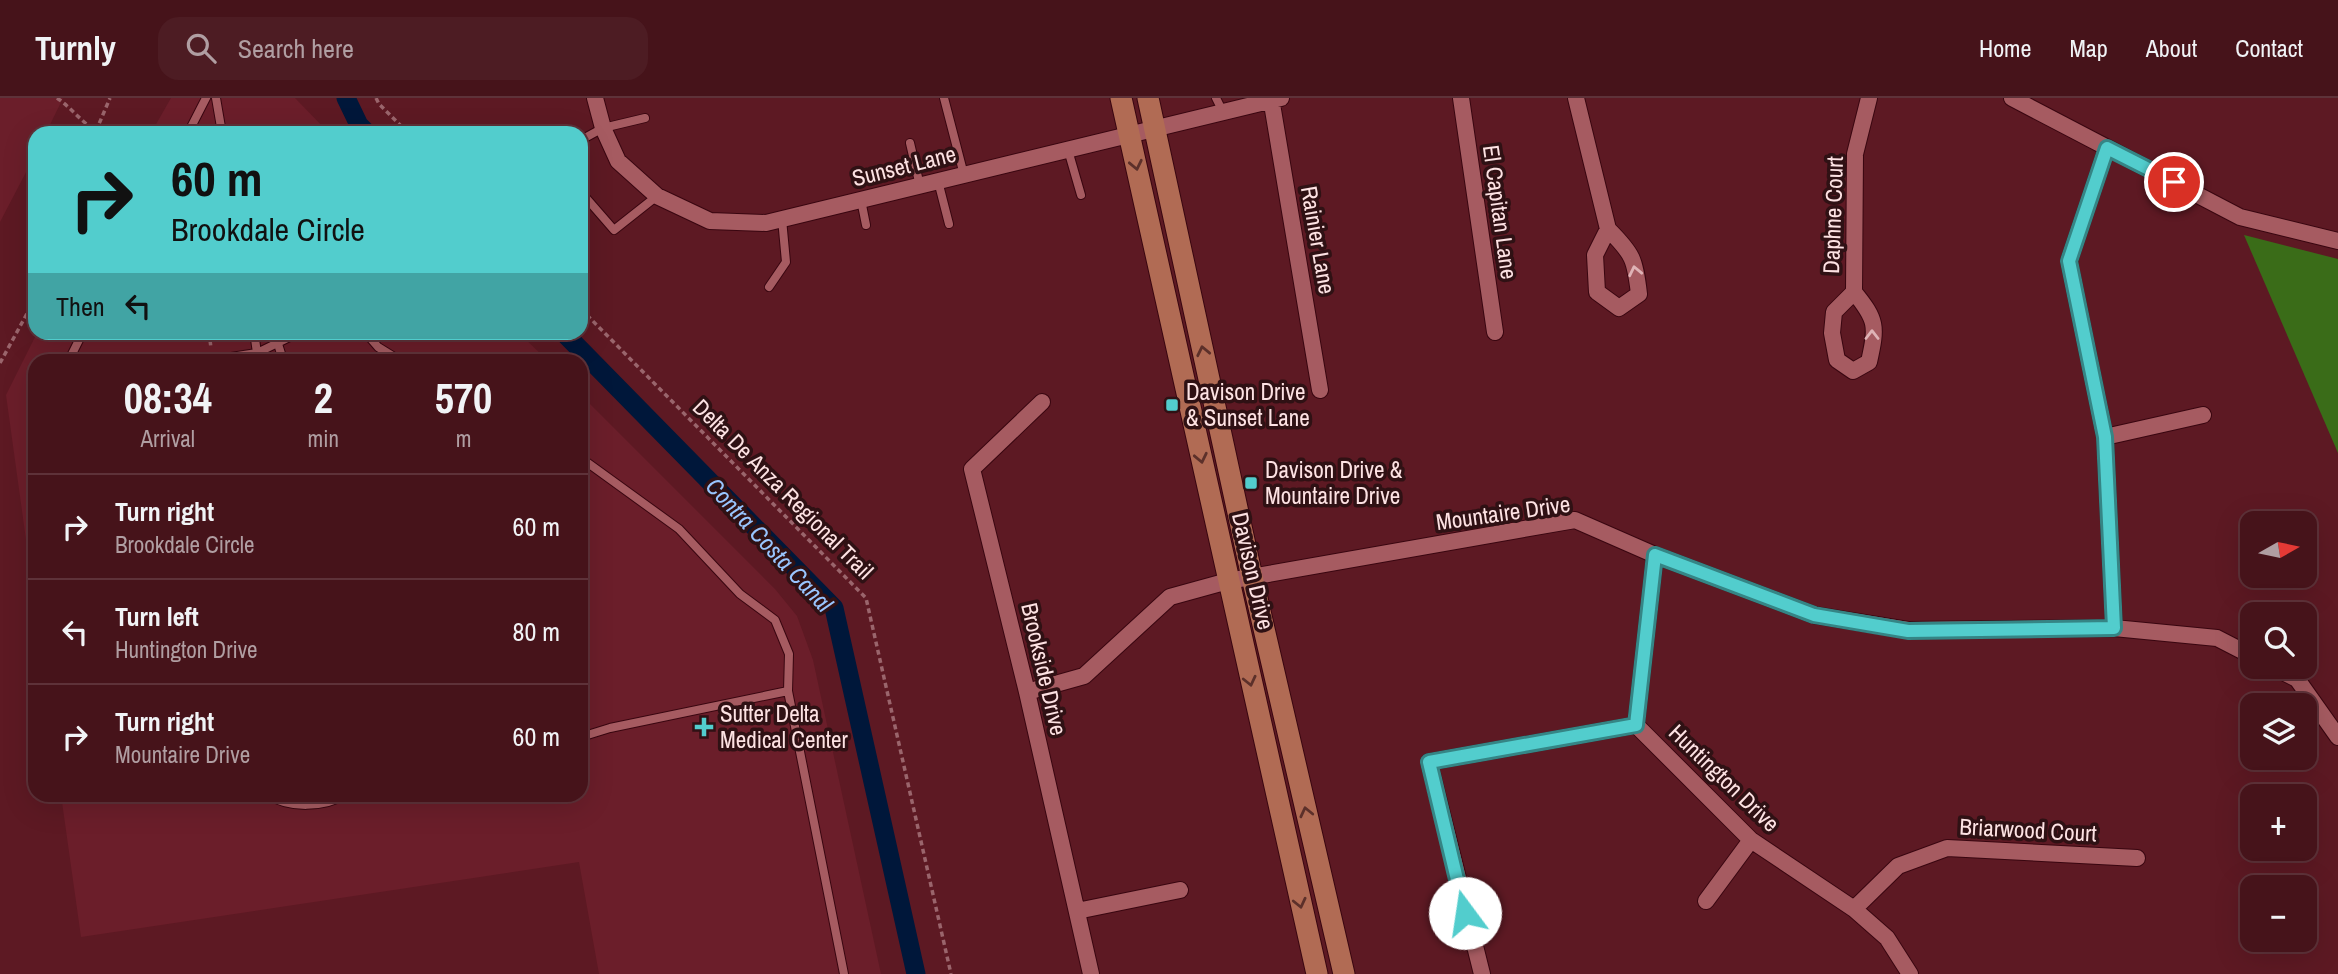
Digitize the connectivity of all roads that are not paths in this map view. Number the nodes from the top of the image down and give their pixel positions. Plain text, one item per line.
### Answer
1 (206, 98) edge
2 (216, 98) edge
3 (595, 98) edge
4 (944, 98) edge
5 (1121, 98) edge
6 (1148, 98) edge
7 (1461, 98) edge
8 (1576, 98) edge
9 (1869, 98) edge
10 (2012, 98) edge
11 (1275, 99) edge
12 (1219, 105) edge
13 (645, 118) dead end
14 (192, 126) edge
15 (221, 126) edge
16 (603, 128) junction
17 (1154, 129) junction
18 (1129, 135) junction
19 (588, 136) edge
20 (910, 143) dead end
21 (2107, 148) junction
22 (1068, 150) junction
23 (964, 175) junction
24 (938, 181) junction
25 (920, 186) junction
26 (657, 195) junction
27 (1081, 195) dead end
28 (588, 200) edge
29 (861, 200) junction
30 (782, 219) junction
31 (949, 224) dead end
32 (866, 225) dead end
33 (1608, 229) dead end
34 (2338, 241) edge
35 (769, 287) dead end
36 (1854, 292) dead end
37 (1494, 332) dead end
38 (255, 340) edge
39 (284, 340) edge
40 (372, 340) edge
41 (278, 344) junction
42 (257, 353) junction
43 (252, 354) edge
44 (281, 354) edge
45 (389, 354) edge
46 (1320, 390) dead end
47 (1042, 402) dead end
48 (2203, 415) dead end
49 (2105, 437) junction
50 (588, 463) edge
51 (1655, 555) junction
52 (1252, 577) junction
53 (1228, 581) junction
54 (2114, 628) junction
55 (2240, 650) edge
56 (2297, 679) edge
57 (788, 691) junction
58 (1027, 692) junction
59 (1636, 725) junction
60 (588, 735) edge
61 (2338, 737) edge
62 (278, 802) edge
63 (324, 802) edge
64 (1751, 840) junction
65 (2137, 858) dead end
66 (1180, 890) dead end
67 (1706, 901) dead end
68 (1854, 909) junction
69 (1077, 911) junction
70 (844, 974) edge
71 (1091, 974) edge
72 (1317, 974) edge
73 (1344, 974) edge
74 (1482, 974) edge
75 (1910, 974) edge

1 - 14 lane
2 - 15 lane
3 - 16 street, Sunset Lane
4 - 23 lane
5 - 18 main road, Davison Drive
6 - 17 main road, Davison Drive
7 - 37 street, El Capitan Lane
8 - 33 street
9 - 36 street, Daphne Court
10 - 21 street
11 - 12 street, Sunset Lane
11 - 46 street, Rainier Lane
12 - 17 street, Sunset Lane
13 - 16 lane
16 - 19 lane
16 - 26 street, Sunset Lane
17 - 18 street, Sunset Lane
52 -> 17 main road, Davison Drive
18 - 22 street, Sunset Lane
18 -> 53 main road, Davison Drive
20 - 25 lane
21 - 34 street
21 - 49 street
22 - 23 street, Sunset Lane
22 - 27 lane
23 - 24 street, Sunset Lane
24 - 25 street, Sunset Lane
24 - 31 lane
25 - 29 street, Sunset Lane
26 - 28 lane
26 - 30 street, Sunset Lane
29 - 30 street, Sunset Lane
29 - 32 lane
30 - 35 lane
38 - 42 lane
39 - 41 lane
40 - 45 lane
41 - 42 lane
41 - 44 lane
42 - 43 lane
47 - 58 street, Brookside Drive
48 - 49 street
49 - 54 street
50 - 57 lane
51 - 52 street, Mountaire Drive
51 - 54 street, Mountaire Drive
51 - 59 street, Huntington Drive
52 - 53 street, Mountaire Drive
73 -> 52 main road, Davison Drive
53 - 58 street, Mountaire Drive
53 -> 72 main road, Davison Drive
54 - 55 street, Mountaire Drive
56 - 61 street
57 - 60 lane
57 - 70 lane
58 - 69 street, Brookside Drive
59 - 64 street, Huntington Drive
59 - 74 street
62 - 63 lane
64 - 67 street
64 - 68 street, Huntington Drive
65 - 68 street, Briarwood Court
66 - 69 street
68 - 75 street, Huntington Drive
69 - 71 street, Brookside Drive

